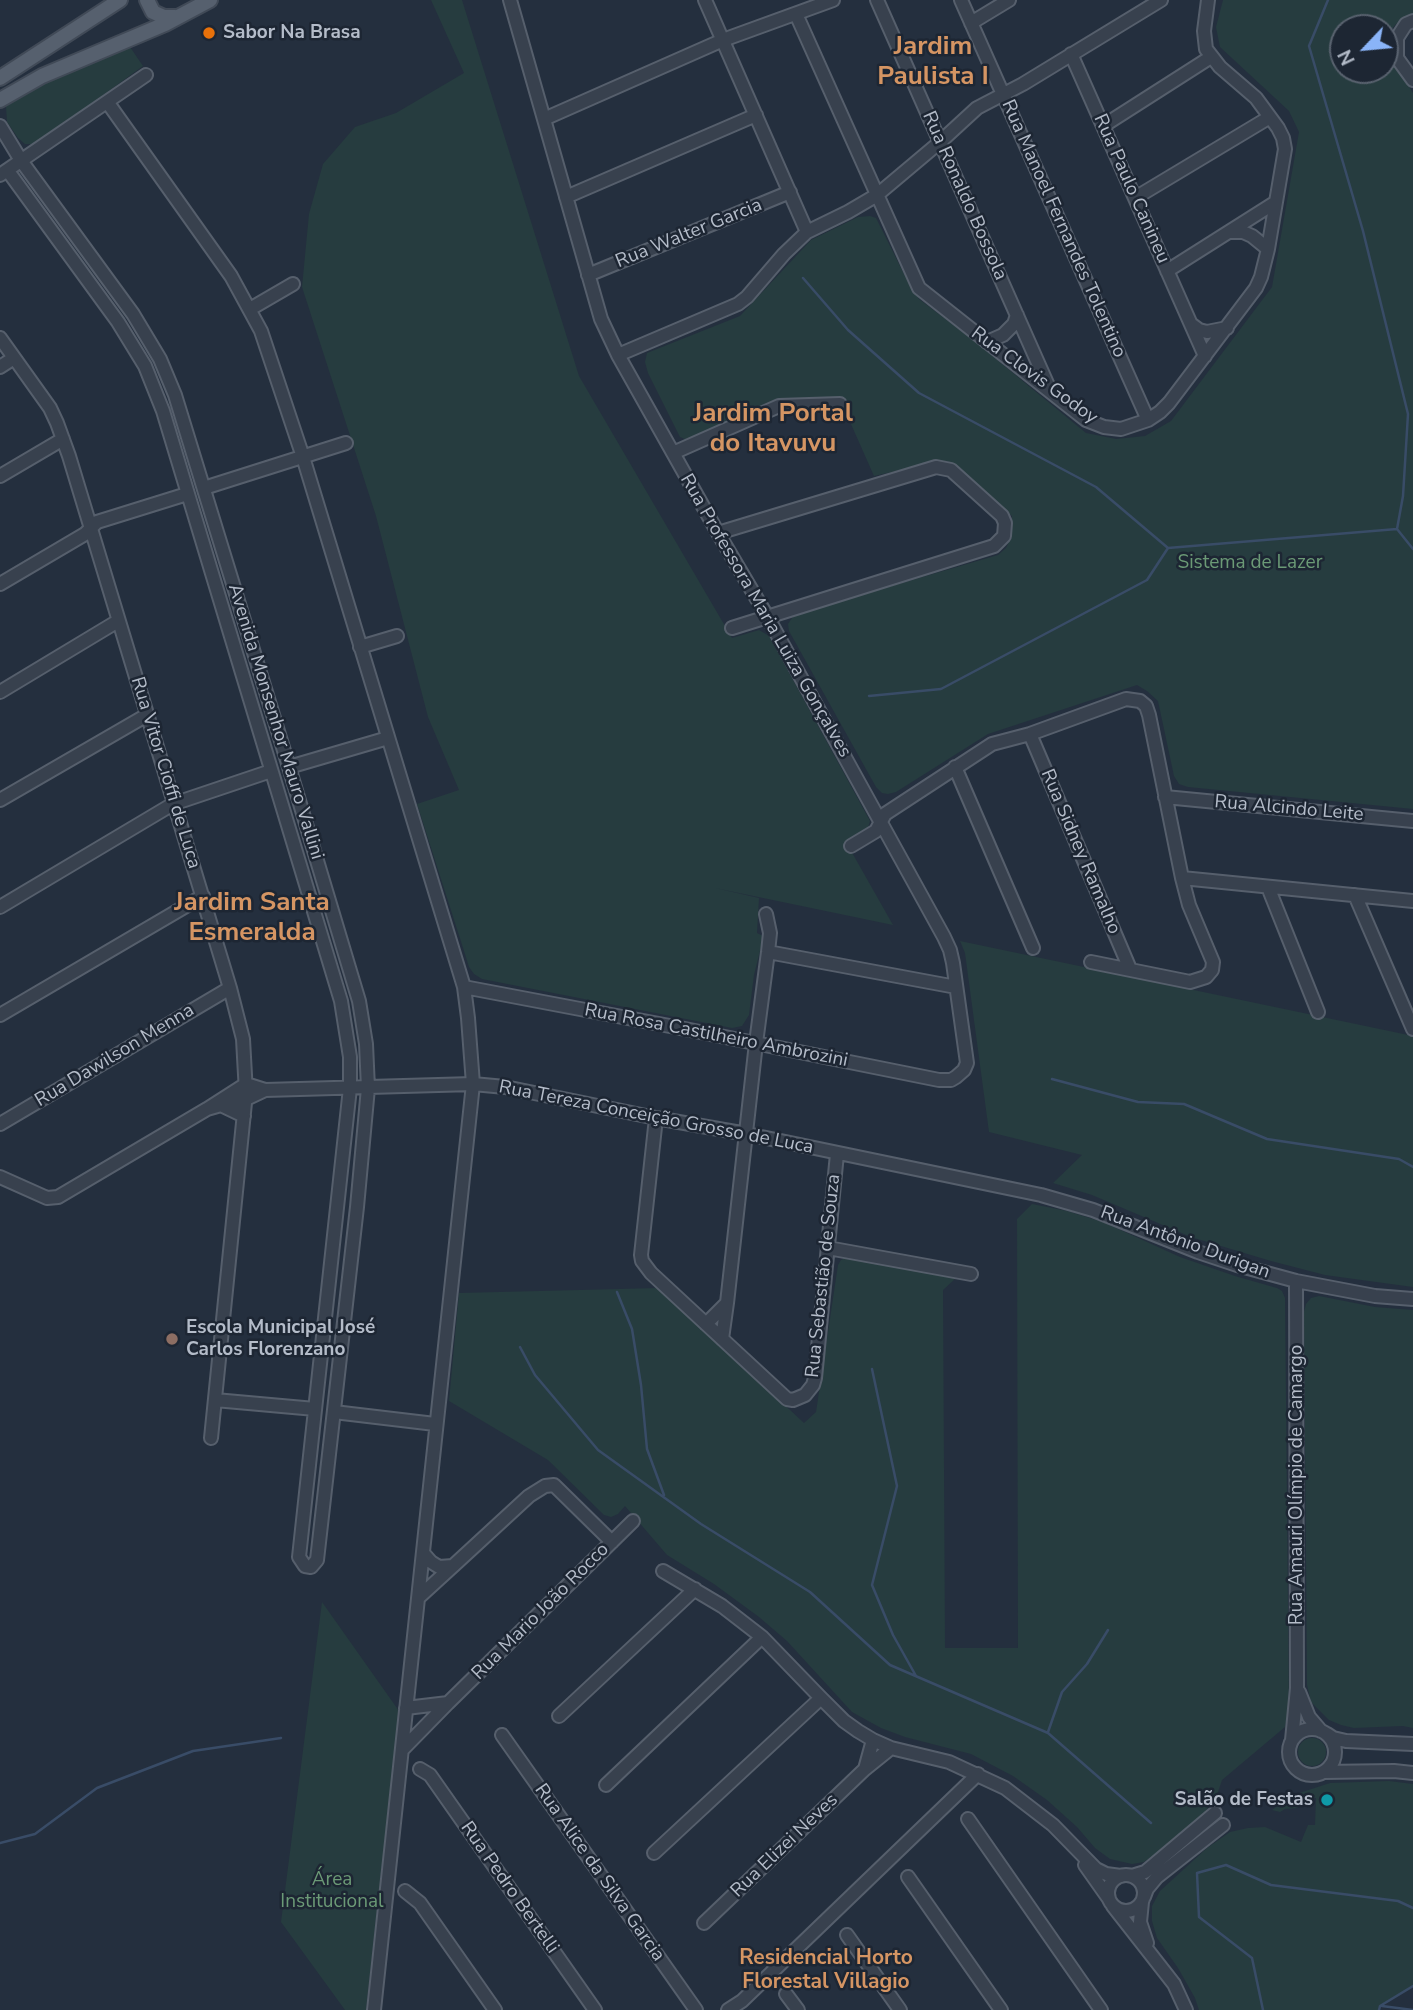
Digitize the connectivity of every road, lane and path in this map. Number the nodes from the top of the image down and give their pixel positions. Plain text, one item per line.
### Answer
1 (120, 0) edge
2 (147, 0) edge
3 (510, 0) edge
4 (705, 0) edge
5 (833, 0) edge
6 (877, 0) edge
7 (961, 0) edge
8 (1009, 0) edge
9 (1161, 0) edge
10 (1202, 0) edge
11 (207, 1) edge
12 (1146, 3) edge
13 (1208, 4) edge
14 (796, 14) junction
15 (181, 16) junction
16 (1413, 21) edge
17 (971, 23) junction
18 (723, 40) junction
19 (1071, 54) junction
20 (1211, 57) junction
21 (146, 75) dead end
22 (0, 78) edge
23 (1413, 80) edge
24 (1002, 94) junction
25 (0, 100) edge
26 (108, 103) junction
27 (756, 115) junction
28 (1270, 117) junction
29 (544, 119) junction
30 (931, 122) junction
31 (0, 126) edge
32 (1104, 126) junction
33 (957, 127) junction
34 (940, 142) junction
35 (919, 160) junction
36 (22, 162) junction
37 (950, 165) junction
38 (4, 173) edge
39 (0, 183) edge
40 (18, 186) junction
41 (790, 192) junction
42 (877, 195) junction
43 (566, 197) junction
44 (1135, 198) junction
45 (1276, 202) junction
46 (1272, 225) junction
47 (807, 232) junction
48 (1230, 232) junction
49 (1268, 249) junction
50 (1167, 271) junction
51 (588, 275) junction
52 (293, 284) dead end
53 (250, 309) junction
54 (1017, 315) junction
55 (1191, 324) junction
56 (1227, 328) junction
57 (0, 338) edge
58 (986, 342) junction
59 (618, 355) junction
60 (1206, 356) junction
61 (14, 358) junction
62 (0, 367) edge
63 (1051, 392) junction
64 (840, 404) dead end
65 (1148, 420) junction
66 (63, 439) junction
67 (346, 443) dead end
68 (673, 453) junction
69 (303, 457) junction
70 (0, 476) edge
71 (204, 488) junction
72 (187, 494) junction
73 (90, 528) junction
74 (718, 533) junction
75 (0, 584) edge
76 (767, 617) junction
77 (118, 621) junction
78 (732, 628) dead end
79 (397, 636) dead end
80 (360, 647) junction
81 (0, 692) edge
82 (147, 715) junction
83 (1030, 734) junction
84 (388, 738) junction
85 (289, 767) junction
86 (956, 767) junction
87 (271, 771) junction
88 (1165, 797) junction
89 (0, 800) edge
90 (173, 804) junction
91 (880, 821) junction
92 (1413, 821) edge
93 (851, 846) dead end
94 (1182, 878) junction
95 (1268, 887) junction
96 (1355, 895) junction
97 (203, 896) junction
98 (1413, 901) edge
99 (0, 907) edge
100 (766, 915) dead end
101 (1033, 948) dead end
102 (768, 952) junction
103 (1091, 962) dead end
104 (1130, 969) junction
105 (956, 986) junction
106 (464, 987) junction
107 (230, 988) junction
108 (1318, 1012) dead end
109 (0, 1016) edge
110 (1413, 1029) edge
111 (756, 1043) junction
112 (964, 1070) joint
113 (246, 1084) junction
114 (472, 1084) junction
115 (350, 1088) junction
116 (368, 1088) junction
117 (265, 1090) junction
118 (246, 1099) junction
119 (221, 1105) junction
120 (207, 1109) junction
121 (244, 1116) junction
122 (656, 1118) junction
123 (0, 1124) edge
124 (747, 1134) junction
125 (837, 1153) junction
126 (0, 1177) edge
127 (1041, 1195) joint
128 (828, 1248) junction
129 (971, 1274) dead end
130 (1296, 1282) junction
131 (1413, 1299) edge
132 (727, 1303) junction
133 (706, 1324) junction
134 (722, 1339) junction
135 (215, 1400) junction
136 (315, 1409) junction
137 (334, 1412) junction
138 (435, 1424) junction
139 (211, 1438) dead end
140 (634, 1521) dead end
141 (612, 1542) junction
142 (423, 1553) junction
143 (453, 1566) junction
144 (439, 1567) junction
145 (421, 1569) junction
146 (663, 1572) dead end
147 (695, 1589) junction
148 (418, 1598) junction
149 (762, 1637) junction
150 (1297, 1688) junction
151 (821, 1698) junction
152 (448, 1703) junction
153 (405, 1713) junction
154 (559, 1716) dead end
155 (432, 1717) junction
156 (1323, 1732) junction
157 (502, 1735) dead end
158 (1292, 1740) junction
159 (873, 1741) junction
160 (1413, 1744) edge
161 (891, 1748) junction
162 (402, 1750) junction
163 (420, 1769) dead end
164 (865, 1769) junction
165 (1323, 1772) junction
166 (1413, 1773) edge
167 (978, 1774) junction
168 (606, 1785) dead end
169 (1215, 1813) dead end
170 (968, 1819) dead end
171 (1223, 1825) dead end
172 (1073, 1847) junction
173 (654, 1853) dead end
174 (1126, 1876) junction
175 (908, 1877) dead end
176 (405, 1891) dead end
177 (1143, 1900) junction
178 (1111, 1903) junction
179 (704, 1923) dead end
180 (847, 1935) dead end
181 (1157, 1962) junction
182 (786, 1994) dead end
183 (374, 2010) edge
184 (495, 2010) edge
185 (595, 2010) edge
186 (696, 2010) edge
187 (728, 2010) edge
188 (798, 2010) edge
189 (900, 2010) edge
190 (1001, 2010) edge
191 (1101, 2010) edge
192 (1186, 2010) edge

1 - 22 main road
2 - 15 main road
3 - 29 street, Rua Professora Maria Luiza Gonçalves
4 - 18 street
5 - 14 street
6 - 30 street, Rua Ronaldo Bossola
7 - 17 street, Rua Manoel Fernandes Tolentino
8 - 17 street
9 - 12 street
10 - 13 street
11 - 15 main road
12 - 19 street
13 - 20 street
14 - 18 street
14 - 42 street, Rua Clovis Godoy
15 - 25 main road
16 - 23 street
17 - 24 street, Rua Manoel Fernandes Tolentino
18 - 27 street
18 - 29 street
19 - 24 street
19 - 32 street, Rua Paulo Canineu
20 - 28 street, Rua Clovis Godoy
20 - 32 street
21 - 26 street
24 - 33 street
24 - 65 street, Rua Manoel Fernandes Tolentino
26 - 36 street
26 - 53 street
27 - 41 street
27 - 43 street
28 - 44 street
28 - 45 street, Rua Clovis Godoy
29 - 43 street, Rua Professora Maria Luiza Gonçalves
30 - 33 street
30 - 34 street, Rua Ronaldo Bossola
31 - 36 street, Avenida Monsenhor Mauro Vallini
32 - 44 street, Rua Paulo Canineu
33 - 34 street
34 - 35 street
34 - 37 street, Rua Ronaldo Bossola
35 - 37 street
35 - 42 street
36 - 38 street
36 - 71 street, Avenida Monsenhor Mauro Vallini
37 - 54 street, Rua Ronaldo Bossola
38 - 40 street, Avenida Monsenhor Mauro Vallini
39 - 40 street
40 - 72 street, Avenida Monsenhor Mauro Vallini
41 - 47 street
41 - 51 street, Rua Walter Garcia
42 - 47 street
42 - 58 street, Rua Clovis Godoy
43 - 51 street, Rua Professora Maria Luiza Gonçalves
44 - 50 street, Rua Paulo Canineu
45 - 46 street, Rua Clovis Godoy
45 - 48 street
46 - 48 street
46 - 49 street, Rua Clovis Godoy
47 - 59 street
48 - 49 street
48 - 50 street
49 - 56 street, Rua Clovis Godoy
50 - 55 street, Rua Paulo Canineu
51 - 59 street, Rua Professora Maria Luiza Gonçalves
52 - 53 street
53 - 69 street
54 - 58 street
54 - 63 street, Rua Ronaldo Bossola
55 - 56 street
55 - 60 street, Rua Paulo Canineu
56 - 60 street, Rua Clovis Godoy
57 - 61 street, Rua Vitor Cioffi de Luca
58 - 63 street, Rua Clovis Godoy
59 - 68 street, Rua Professora Maria Luiza Gonçalves
60 - 65 street, Rua Clovis Godoy
61 - 62 street
61 - 66 street, Rua Vitor Cioffi de Luca
63 - 65 street, Rua Clovis Godoy
64 - 68 street
66 - 70 street
66 - 73 street, Rua Vitor Cioffi de Luca
67 - 69 street
68 - 74 street, Rua Professora Maria Luiza Gonçalves
69 - 71 street
69 - 80 street
71 - 85 street, Avenida Monsenhor Mauro Vallini
72 - 73 street
72 - 87 street, Avenida Monsenhor Mauro Vallini
73 - 75 street
73 - 77 street, Rua Vitor Cioffi de Luca
74 - 76 street, Rua Professora Maria Luiza Gonçalves
74 - 76 street
76 - 78 street
76 - 91 street, Rua Professora Maria Luiza Gonçalves
77 - 81 street
77 - 82 street, Rua Vitor Cioffi de Luca
79 - 80 street
80 - 84 street
82 - 89 street
82 - 90 street, Rua Vitor Cioffi de Luca
83 - 86 street
83 - 88 street
83 - 104 street, Rua Sidney Ramalho
84 - 85 street
84 - 106 street
85 - 116 street, Avenida Monsenhor Mauro Vallini
86 - 91 street
86 - 101 street
87 - 90 street
87 - 115 street, Avenida Monsenhor Mauro Vallini
88 - 92 street, Rua Alcindo Leite
88 - 94 street
90 - 97 street, Rua Vitor Cioffi de Luca
90 - 99 street
91 - 93 street
91 - 105 street, Rua Professora Maria Luiza Gonçalves
94 - 95 street
94 - 104 street
95 - 96 street
95 - 108 street
96 - 98 street
96 - 110 street
97 - 107 street, Rua Vitor Cioffi de Luca
97 - 109 street
100 - 102 street
102 - 105 street
102 - 111 street
103 - 104 street
105 - 112 street, Rua Professora Maria Luiza Gonçalves
106 - 111 street, Rua Rosa Castilheiro Ambrozini
106 - 114 street
107 - 113 street, Rua Vitor Cioffi de Luca
107 - 123 street, Rua Dawilson Menna
111 - 112 street, Rua Rosa Castilheiro Ambrozini
111 - 124 street
113 - 117 street, Rua Tereza Conceição Grosso de Luca
113 - 118 street, Rua Vitor Cioffi de Luca
113 - 120 street, Rua Tereza Conceição Grosso de Luca
114 - 116 street, Rua Tereza Conceição Grosso de Luca
114 - 122 street, Rua Tereza Conceição Grosso de Luca
114 - 138 street
115 - 116 street, Rua Tereza Conceição Grosso de Luca
115 - 117 street, Rua Tereza Conceição Grosso de Luca
115 - 136 street, Avenida Monsenhor Mauro Vallini
116 - 137 street, Avenida Monsenhor Mauro Vallini
117 - 118 street, Rua Tereza Conceição Grosso de Luca
118 - 119 street, Rua Tereza Conceição Grosso de Luca
118 - 121 street, Rua Vitor Cioffi de Luca
119 - 120 street, Rua Tereza Conceição Grosso de Luca
119 - 121 street
120 - 126 street, Rua Tereza Conceição Grosso de Luca
121 - 135 street, Rua Vitor Cioffi de Luca
122 - 124 street, Rua Tereza Conceição Grosso de Luca
122 - 133 street
124 - 125 street, Rua Tereza Conceição Grosso de Luca
124 - 132 street
125 - 127 street, Rua Tereza Conceição Grosso de Luca
125 - 128 street, Rua Sebastião de Souza
127 - 130 street, Rua Antônio Durigan
128 - 129 street
128 - 134 street, Rua Sebastião de Souza
130 - 131 street, Rua Antônio Durigan
130 - 150 street, Rua Amauri Olímpio de Camargo
132 - 133 street
132 - 134 street
133 - 134 street
135 - 136 street
135 - 139 street, Rua Vitor Cioffi de Luca
136 - 137 street, Avenida Monsenhor Mauro Vallini
137 - 138 street
138 - 142 street
140 - 141 street, Rua Mario João Rocco
141 - 143 street
141 - 152 street, Rua Mario João Rocco
142 - 144 street
142 - 145 street
143 - 144 street
143 - 148 street
144 - 145 street
145 - 148 street
146 - 147 street
147 - 149 street
147 - 154 street
148 - 153 street
149 - 151 street
149 - 168 street
150 - 156 street, Rua Amauri Olímpio de Camargo
150 - 158 street, Rua Amauri Olímpio de Camargo
151 - 159 street
151 - 173 street
152 - 153 street
152 - 155 street, Rua Mario João Rocco
153 - 155 street
153 - 162 street
155 - 162 street, Rua Mario João Rocco
156 - 158 street
156 - 160 street
156 - 165 street
157 - 186 street, Rua Alice da Silva Garcia
158 - 165 street
159 - 161 street
159 - 164 street
161 - 164 street, Rua Elizei Neves
161 - 167 street
162 - 183 street
163 - 185 street, Rua Pedro Bertelli
164 - 179 street, Rua Elizei Neves
165 - 166 street
167 - 172 street
167 - 187 street
169 - 174 street
170 - 191 street
171 - 177 street
172 - 174 street
172 - 178 street
174 - 177 street
174 - 178 street
175 - 190 street
176 - 184 street
177 - 178 street
177 - 181 street
178 - 181 street
180 - 189 street
181 - 192 street
182 - 188 street

